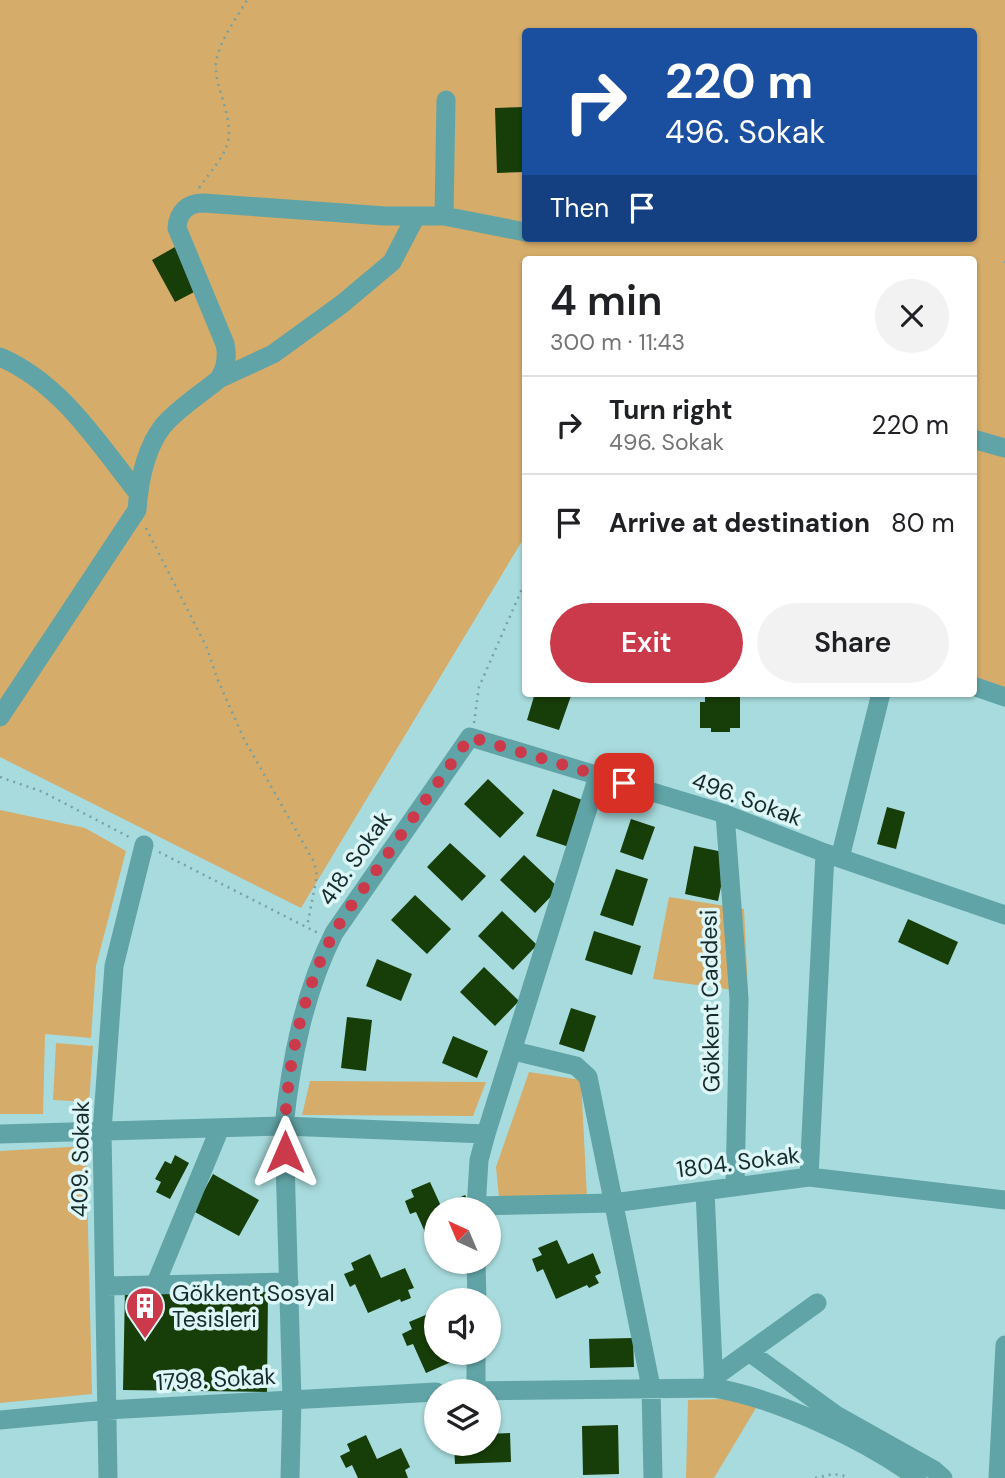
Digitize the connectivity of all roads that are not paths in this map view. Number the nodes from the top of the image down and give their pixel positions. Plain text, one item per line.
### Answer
1 (446, 100) dead end
2 (416, 216) junction
3 (444, 216) junction
4 (522, 231) edge
5 (0, 357) edge
6 (219, 379) junction
7 (977, 440) edge
8 (1005, 448) edge
9 (137, 502) junction
10 (977, 688) edge
11 (880, 697) edge
12 (1005, 697) edge
13 (0, 717) edge
14 (470, 737) joint
15 (598, 776) junction
16 (725, 814) junction
17 (144, 845) dead end
18 (832, 855) junction
19 (1005, 915) edge
20 (513, 1051) junction
21 (284, 1126) junction
22 (220, 1128) junction
23 (102, 1131) junction
24 (0, 1134) edge
25 (486, 1134) junction
26 (809, 1177) junction
27 (735, 1187) junction
28 (705, 1191) junction
29 (477, 1197) edge
30 (1005, 1200) edge
31 (612, 1203) junction
32 (501, 1206) edge
33 (289, 1282) junction
34 (156, 1283) junction
35 (105, 1286) junction
36 (817, 1303) dead end
37 (1005, 1345) edge
38 (749, 1352) junction
39 (714, 1383) junction
40 (650, 1387) junction
41 (501, 1390) edge
42 (424, 1393) edge
43 (292, 1400) junction
44 (107, 1410) junction
45 (0, 1420) edge
46 (108, 1478) edge
47 (290, 1478) edge
48 (653, 1478) edge
49 (916, 1478) edge
50 (943, 1478) edge
51 (998, 1478) edge

1 - 3 street
2 - 3 street
2 - 6 street
2 - 6 street
3 - 4 street
5 - 9 street
6 - 9 street
7 - 8 street
9 - 13 street
10 - 12 street
11 - 18 street
14 - 15 street, 496. Sokak
14 - 21 street, 418. Sokak
15 - 16 street, 496. Sokak
15 - 20 street
16 - 18 street, 496. Sokak
16 - 27 street, Gökkent Caddesi
17 - 23 street, 409. Sokak
18 - 19 street, 496. Sokak
18 - 26 street
20 - 25 street
20 - 31 street
21 - 22 street
21 - 25 street
21 - 33 street, 418. Sokak
22 - 23 street
22 - 34 street
23 - 24 street
23 - 35 street, 409. Sokak
25 - 29 street
26 - 27 street, 1804. Sokak
26 - 30 street, 1804. Sokak
27 - 28 street, 1804. Sokak
28 - 31 street, 1804. Sokak
28 - 39 street
31 - 32 street, 1804. Sokak
31 - 40 street
33 - 34 street
33 - 43 street, 418. Sokak
34 - 35 street
35 - 44 street, 409. Sokak
36 - 38 street
37 - 51 street
38 - 39 street
38 - 50 street
39 - 40 street
39 - 49 street
40 - 41 street
40 - 48 street
42 - 43 street, 1798. Sokak
43 - 44 street, 1798. Sokak
43 - 47 street, 418. Sokak
44 - 45 street, 1798. Sokak
44 - 46 street, 409. Sokak

